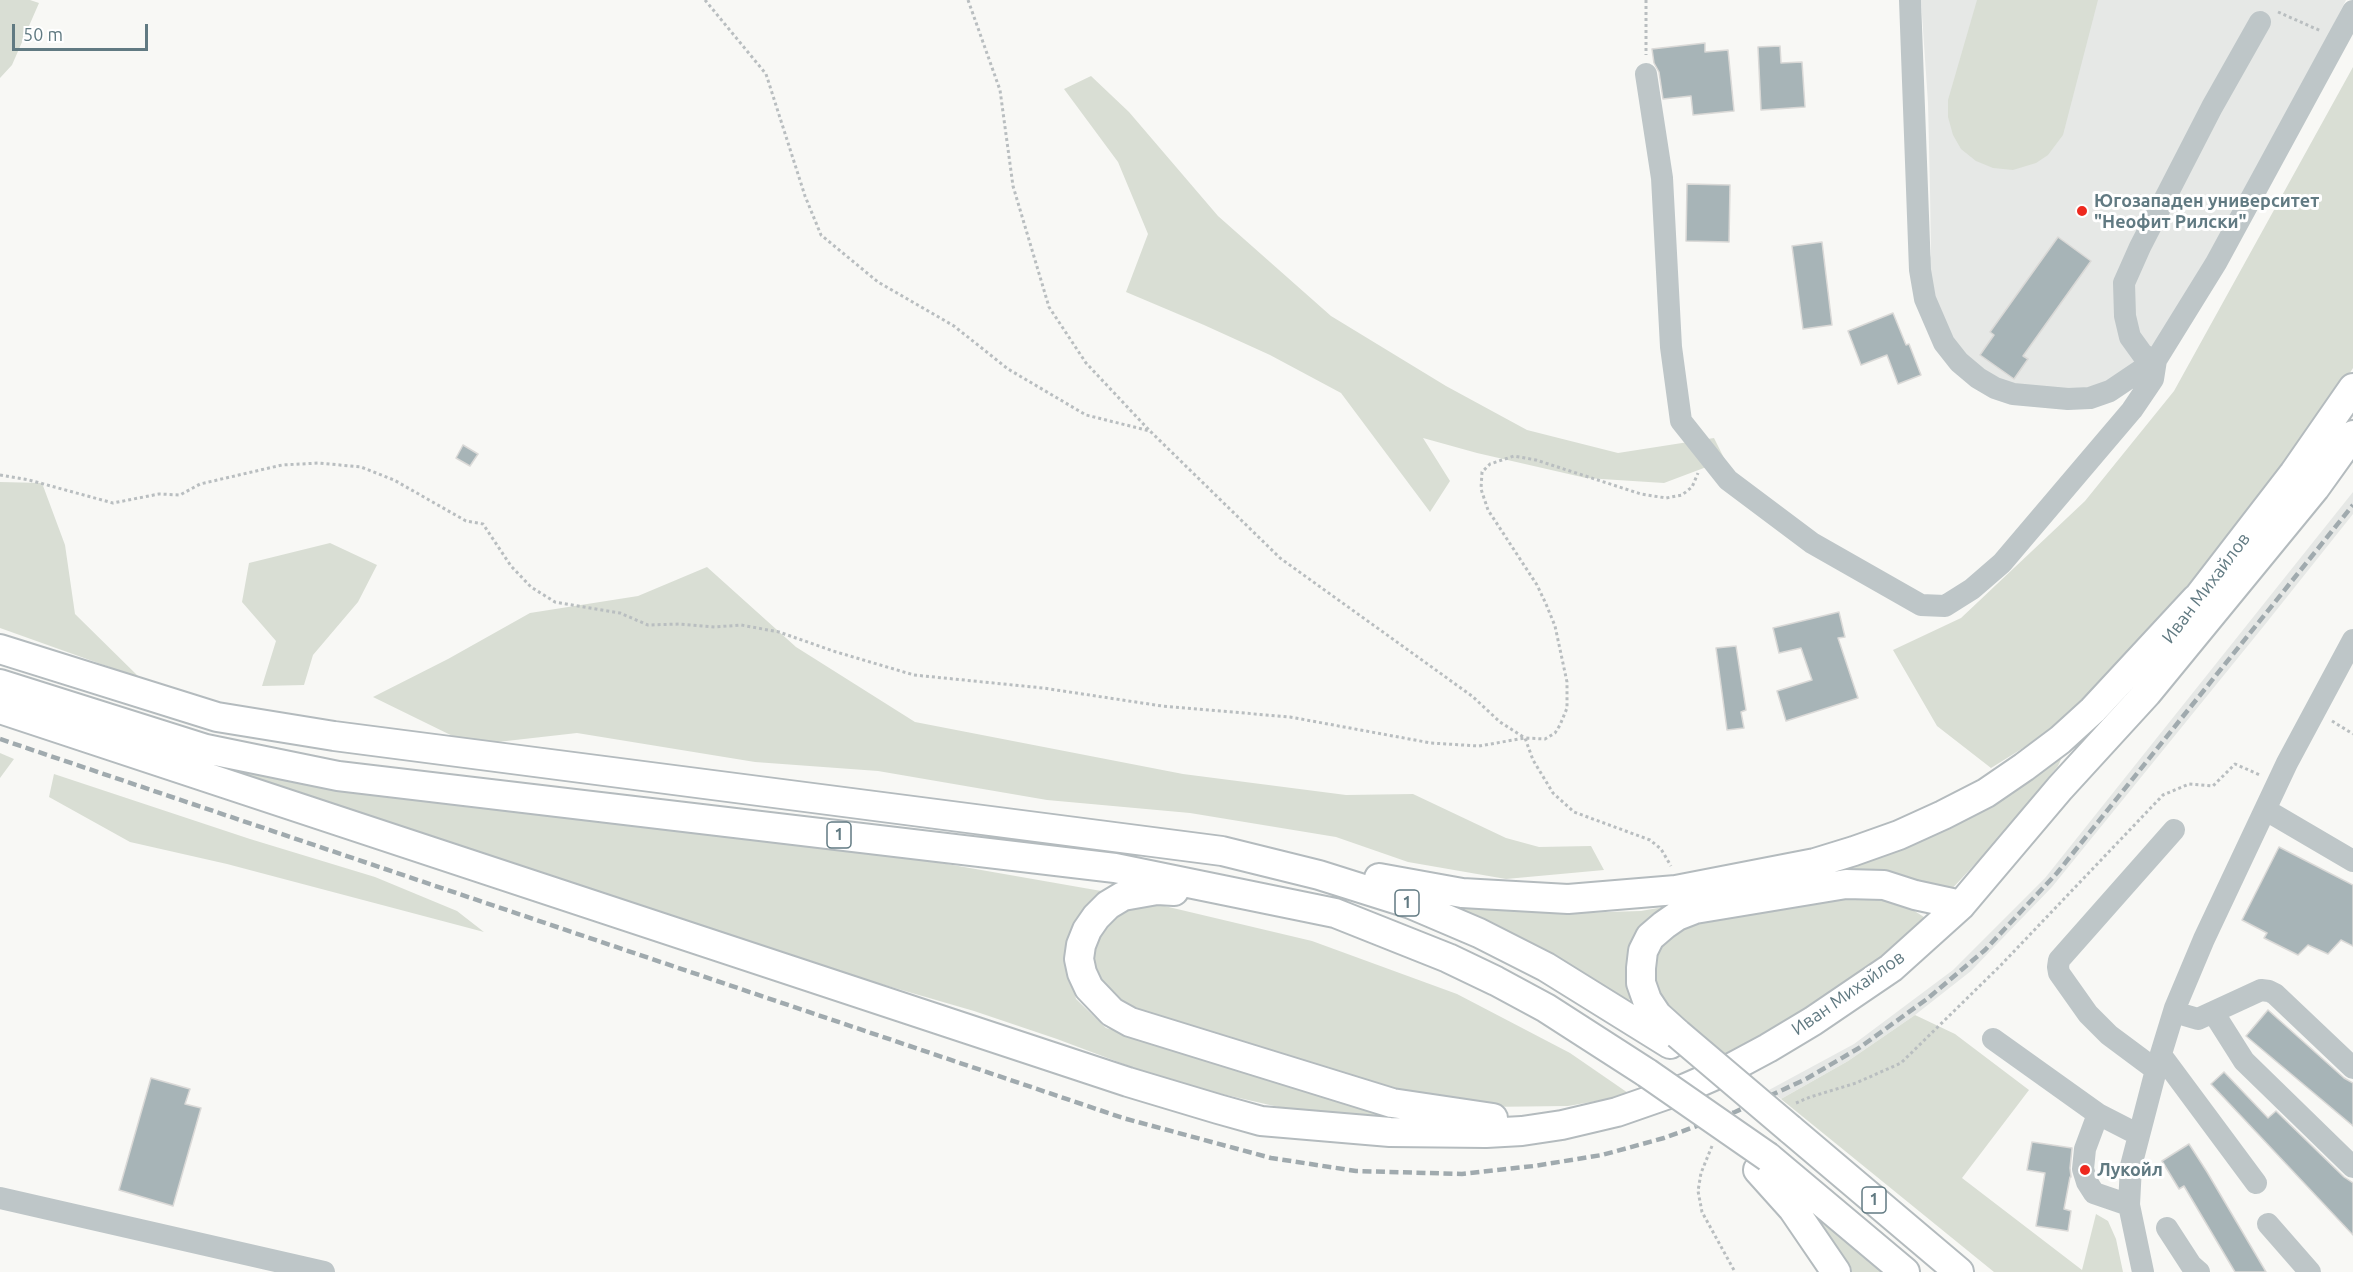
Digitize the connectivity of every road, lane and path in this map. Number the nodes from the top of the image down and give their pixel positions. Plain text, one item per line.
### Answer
1 (705, 0) edge
2 (968, 0) edge
3 (1646, 0) edge
4 (1910, 0) edge
5 (2353, 11) edge
6 (2267, 16) joint
7 (2338, 39) junction
8 (1647, 74) joint
9 (2156, 360) junction
10 (2353, 388) edge
11 (1150, 431) junction
12 (2353, 435) edge
13 (1698, 470) dead end
14 (0, 475) edge
15 (2196, 599) junction
16 (2353, 640) edge
17 (0, 649) edge
18 (0, 684) edge
19 (0, 709) edge
20 (2315, 711) junction
21 (2353, 734) edge
22 (1525, 738) junction
23 (2277, 785) junction
24 (2060, 788) junction
25 (2266, 810) junction
26 (2174, 830) dead end
27 (1222, 851) junction
28 (2353, 861) edge
29 (1676, 890) junction
30 (1962, 905) junction
31 (1335, 913) junction
32 (2174, 1012) junction
33 (2213, 1012) junction
34 (1674, 1039) junction
35 (1993, 1039) dead end
36 (2159, 1062) junction
37 (2353, 1068) edge
38 (1617, 1112) junction
39 (2098, 1114) junction
40 (1790, 1117) junction
41 (2139, 1135) junction
42 (1714, 1143) dead end
43 (1763, 1164) junction
44 (2353, 1167) edge
45 (2256, 1183) dead end
46 (0, 1198) edge
47 (2129, 1204) junction
48 (2268, 1224) dead end
49 (2167, 1227) dead end
50 (324, 1272) edge
51 (1735, 1272) edge
52 (1836, 1272) edge
53 (1905, 1272) edge
54 (1959, 1272) edge
55 (2143, 1272) edge
56 (2199, 1272) edge
57 (2310, 1272) edge

1 - 11 path
2 - 11 path
3 - 8 path
4 - 9 street
5 - 7 street
6 - 7 path
6 - 9 street
7 - 9 street
8 - 9 street
10 - 15 main road, Иван Михайлов
11 - 22 path
12 - 24 main road, Иван Михайлов
13 - 22 path
14 - 22 path
15 - 24 main road, Иван Михайлов
15 - 29 main road
16 - 20 street
17 - 27 main road, 1
18 - 31 main road, 1
19 - 38 main road
20 - 21 path
20 - 23 street
22 - 29 path
23 - 25 street
23 - 40 path
24 - 30 main road, Иван Михайлов
25 - 28 street
25 - 32 street
26 - 36 street
27 - 29 main road
27 - 34 main road, 1
30 - 34 main road
30 - 38 main road, Иван Михайлов
31 - 38 main road
31 - 43 main road, 1, bridge
32 - 33 street
32 - 36 street
33 - 37 street
33 - 44 street
34 - 40 main road, 1, bridge
35 - 39 street
36 - 41 street
36 - 45 street
39 - 41 street
39 - 47 street
40 - 54 main road, 1
41 - 47 street
42 - 51 path
43 - 52 main road
43 - 53 main road, 1
46 - 50 street
47 - 55 street
48 - 57 street
49 - 56 street

